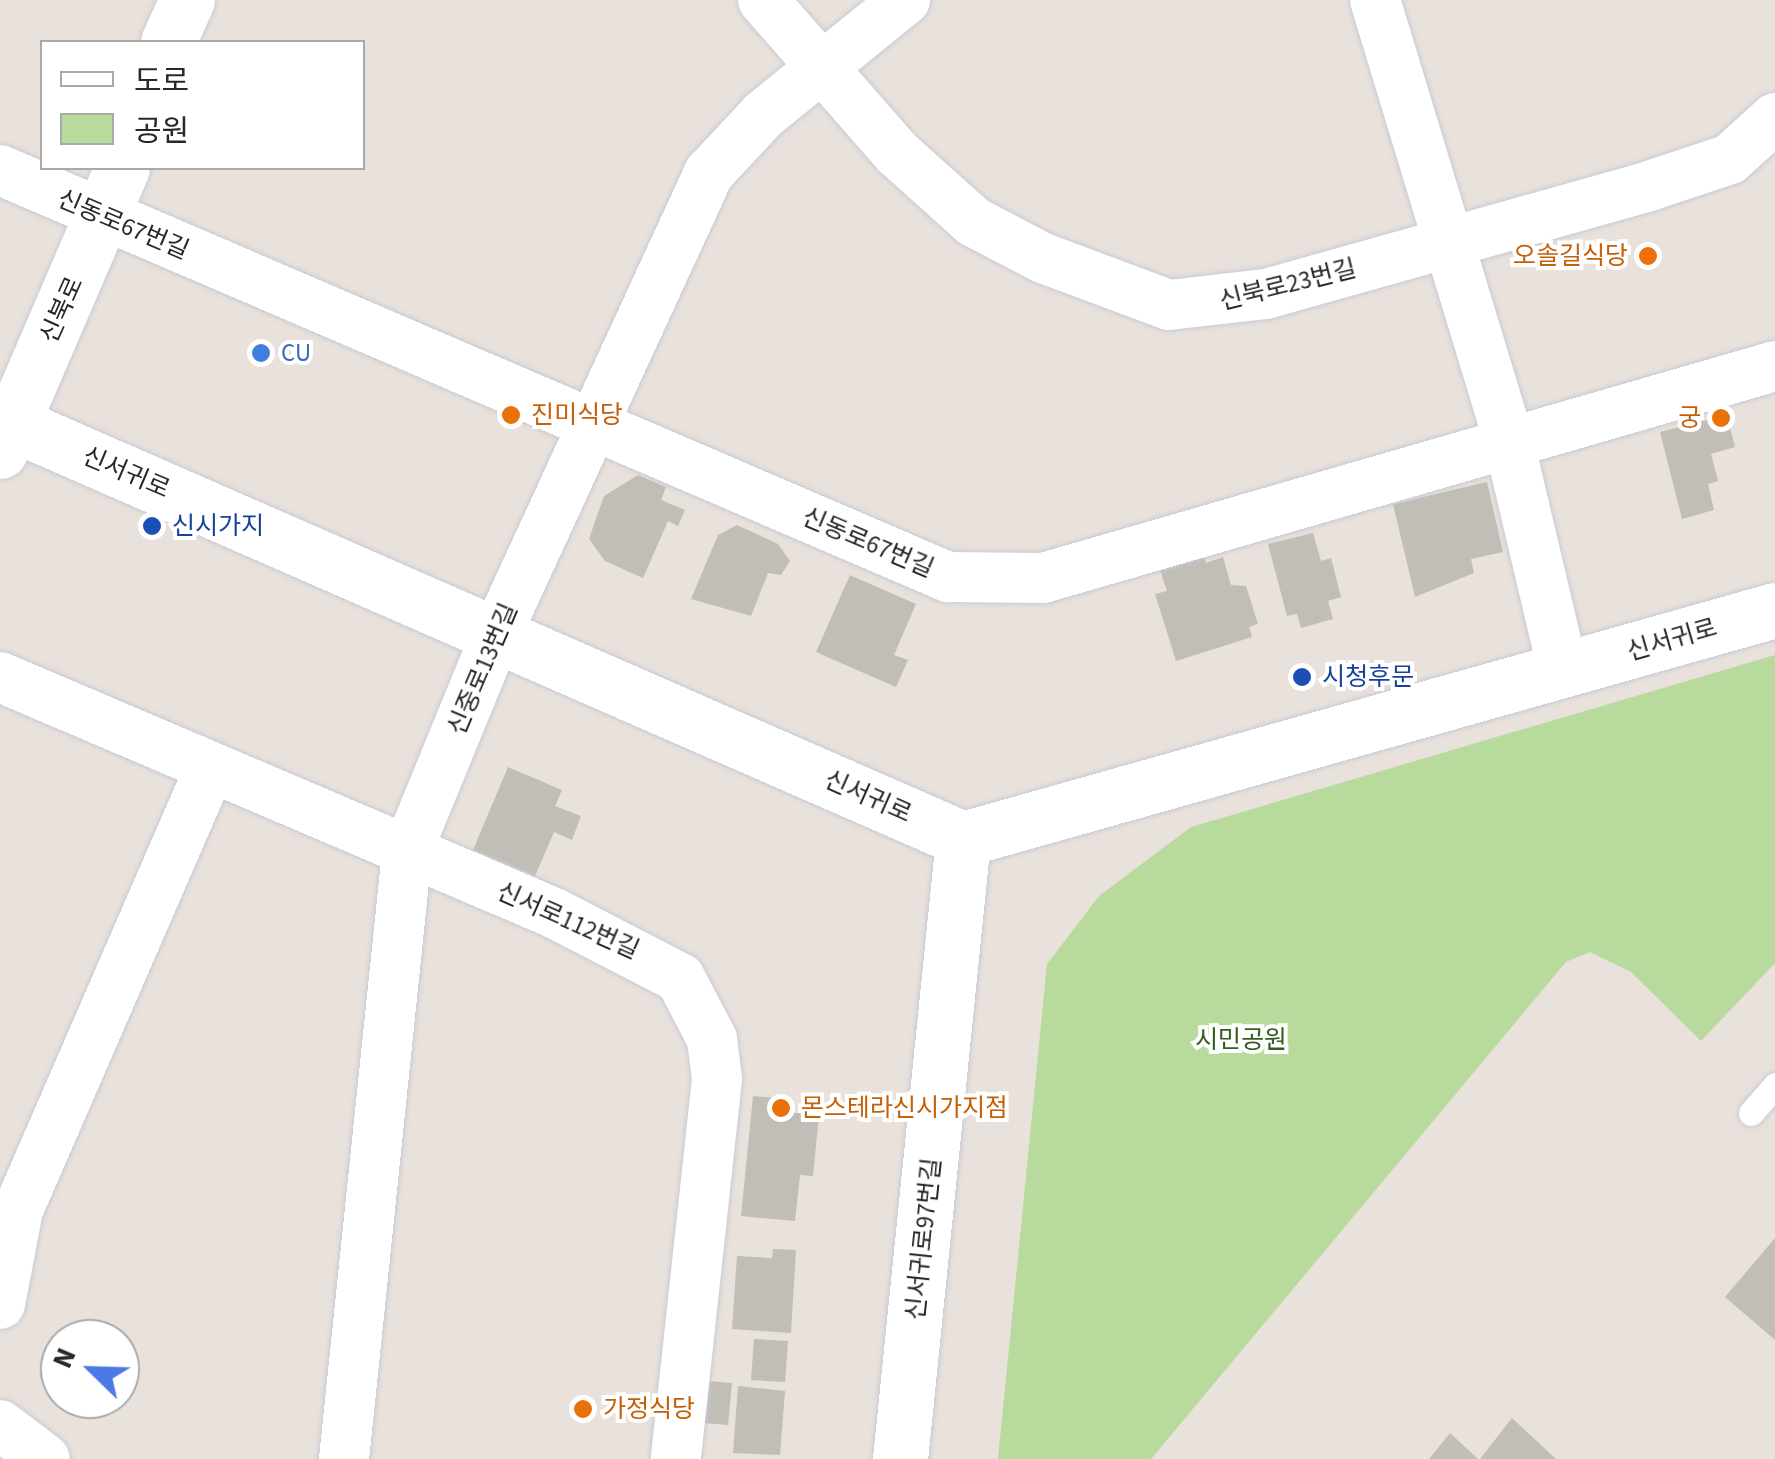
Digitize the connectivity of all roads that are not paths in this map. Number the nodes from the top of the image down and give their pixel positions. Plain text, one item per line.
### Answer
1 (187, 0) edge
2 (763, 0) edge
3 (905, 0) edge
4 (1375, 0) edge
5 (169, 40) edge
6 (823, 72) junction
7 (1775, 118) edge
8 (0, 170) edge
9 (113, 192) edge
10 (1449, 242) junction
11 (1775, 366) edge
12 (596, 424) junction
13 (4, 431) edge
14 (1509, 442) junction
15 (1775, 610) edge
16 (497, 634) junction
17 (1563, 670) junction
18 (0, 676) edge
19 (210, 768) junction
20 (963, 839) junction
21 (407, 852) junction
22 (1775, 1085) edge
23 (1750, 1113) dead end
24 (0, 1304) edge
25 (0, 1426) edge
26 (45, 1459) edge
27 (344, 1459) edge
28 (676, 1459) edge
29 (900, 1459) edge

1 - 5 street
2 - 6 street, 신북로23번길
3 - 6 street, 신중로13번길
4 - 10 street
6 - 10 street, 신북로23번길
6 - 12 street, 신중로13번길
7 - 10 street, 신북로23번길
8 - 9 street, 신동로67번길
9 - 12 street, 신동로67번길
9 - 13 street, 신북로
10 - 14 street
11 - 14 street, 신동로67번길
12 - 14 street, 신동로67번길
12 - 16 street, 신중로13번길
13 - 16 street, 신서귀로
14 - 17 street
15 - 17 street, 신서귀로
16 - 20 street, 신서귀로
16 - 21 street, 신중로13번길
17 - 20 street, 신서귀로
18 - 19 street, 신서로112번길
19 - 21 street, 신서로112번길
19 - 24 street
20 - 29 street, 신서귀로97번길
21 - 27 street, 신중로13번길
21 - 28 street, 신서로112번길
22 - 23 lane
25 - 26 street

